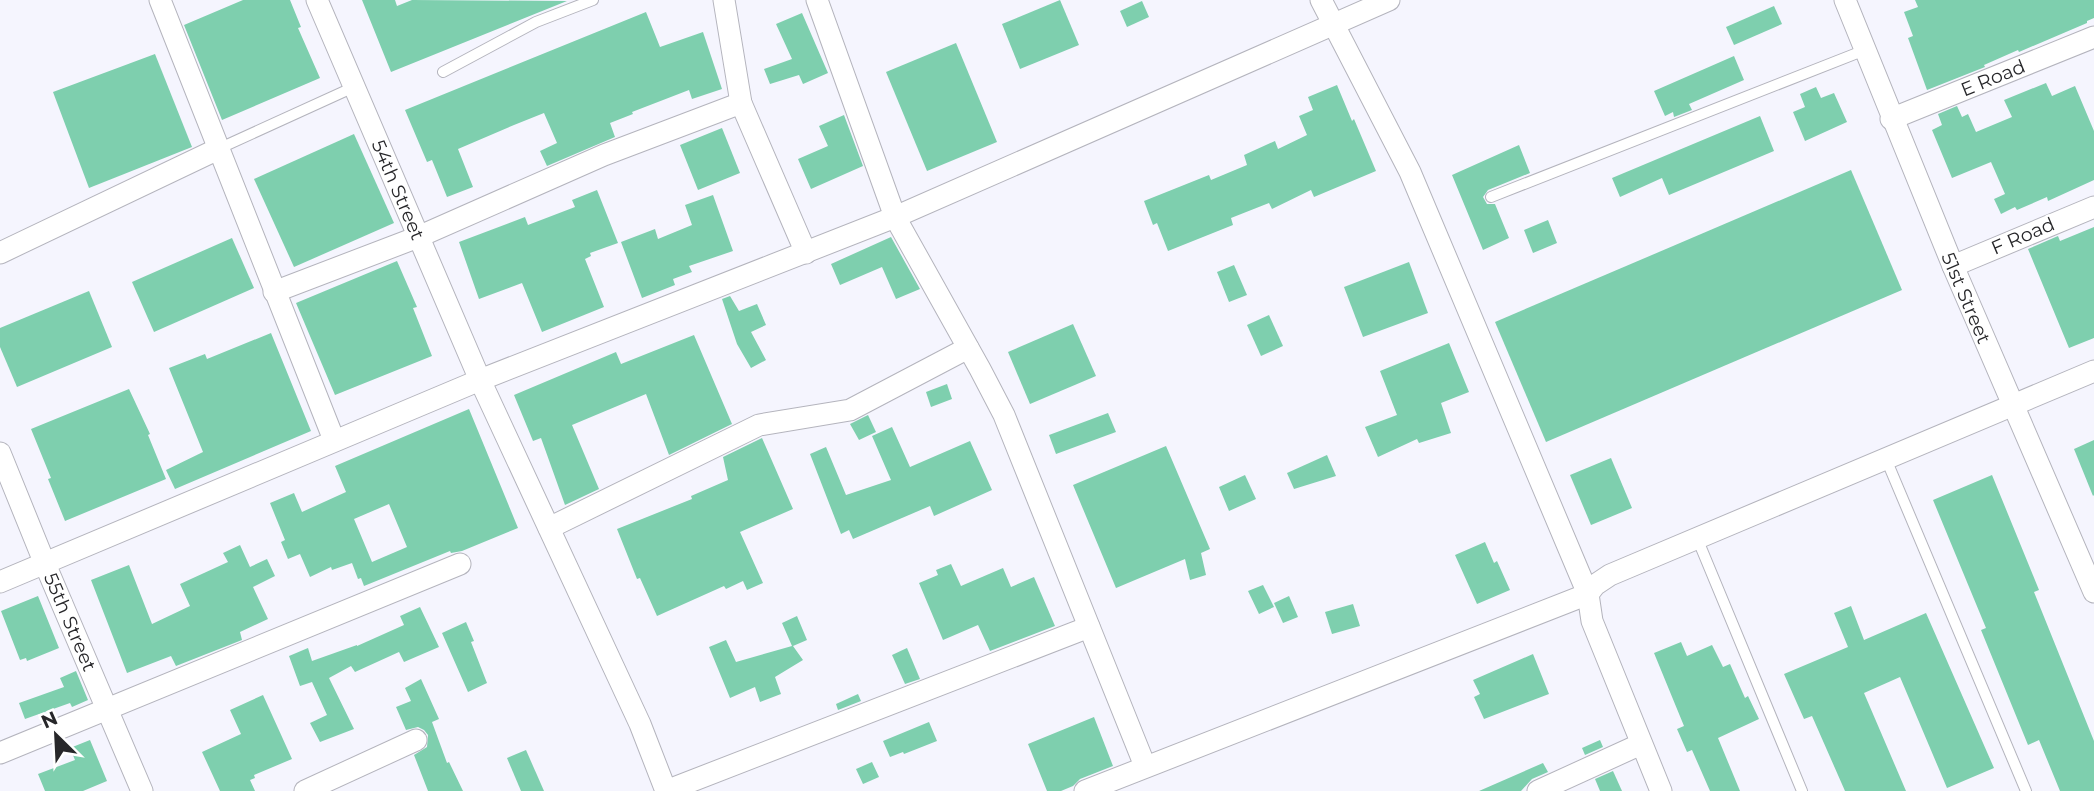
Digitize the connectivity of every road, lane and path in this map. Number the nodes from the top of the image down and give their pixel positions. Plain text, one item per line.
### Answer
1 (317, 0) edge
2 (593, 0) edge
3 (724, 0) edge
4 (817, 0) edge
5 (1321, 0) edge
6 (1389, 0) edge
7 (1845, 0) edge
8 (165, 2) edge
9 (1332, 24) junction
10 (2094, 37) edge
11 (1866, 50) junction
12 (443, 72) dead end
13 (354, 87) junction
14 (741, 103) junction
15 (1891, 119) junction
16 (218, 149) junction
17 (1491, 197) dead end
18 (2094, 206) edge
19 (895, 217) junction
20 (418, 237) junction
21 (0, 253) edge
22 (806, 253) junction
23 (1953, 266) junction
24 (274, 292) junction
25 (968, 348) junction
26 (2094, 371) edge
27 (480, 380) junction
28 (2012, 405) junction
29 (334, 440) junction
30 (0, 453) edge
31 (1886, 459) junction
32 (549, 528) junction
33 (1697, 538) junction
34 (2085, 551) edge
35 (45, 564) junction
36 (460, 564) dead end
37 (0, 582) edge
38 (2094, 592) edge
39 (1588, 594) junction
40 (1089, 627) junction
41 (106, 708) junction
42 (416, 740) dead end
43 (1641, 744) junction
44 (0, 752) edge
45 (1145, 766) junction
46 (142, 791) edge
47 (305, 791) edge
48 (666, 791) edge
49 (1085, 791) edge
50 (1538, 791) edge
51 (1661, 791) edge
52 (1802, 791) edge
53 (2025, 791) edge

1 - 13 street, 54th Street
2 - 12 lane
3 - 14 street
4 - 19 street
5 - 9 street
6 - 9 street
7 - 11 street, 51st Street
8 - 16 street
9 - 19 street
9 - 39 street
10 - 15 street, E Road
11 - 15 street, 51st Street
11 - 17 lane
13 - 16 lane
13 - 20 street, 54th Street
14 - 20 street
14 - 22 street
15 - 23 street, 51st Street
16 - 21 street
16 - 24 street
18 - 23 street, F Road
19 - 22 street
19 - 25 street
20 - 24 street
20 - 27 street, 54th Street
22 - 27 street
23 - 28 street, 51st Street
24 - 29 street
25 - 32 street
25 - 40 street
26 - 28 street
27 - 29 street
27 - 32 street, 54th Street
28 - 31 street
28 - 34 street, 51st Street
29 - 35 street
30 - 35 street, 55th Street
31 - 33 street
31 - 53 lane
32 - 48 street, 54th Street
33 - 39 street
33 - 52 lane
34 - 38 street, 51st Street
35 - 37 street
35 - 41 street, 55th Street
36 - 41 street
39 - 43 street
39 - 45 street
40 - 45 street
40 - 48 street
41 - 44 street
41 - 46 street, 55th Street
42 - 47 street
43 - 50 street
43 - 51 street
45 - 49 street

